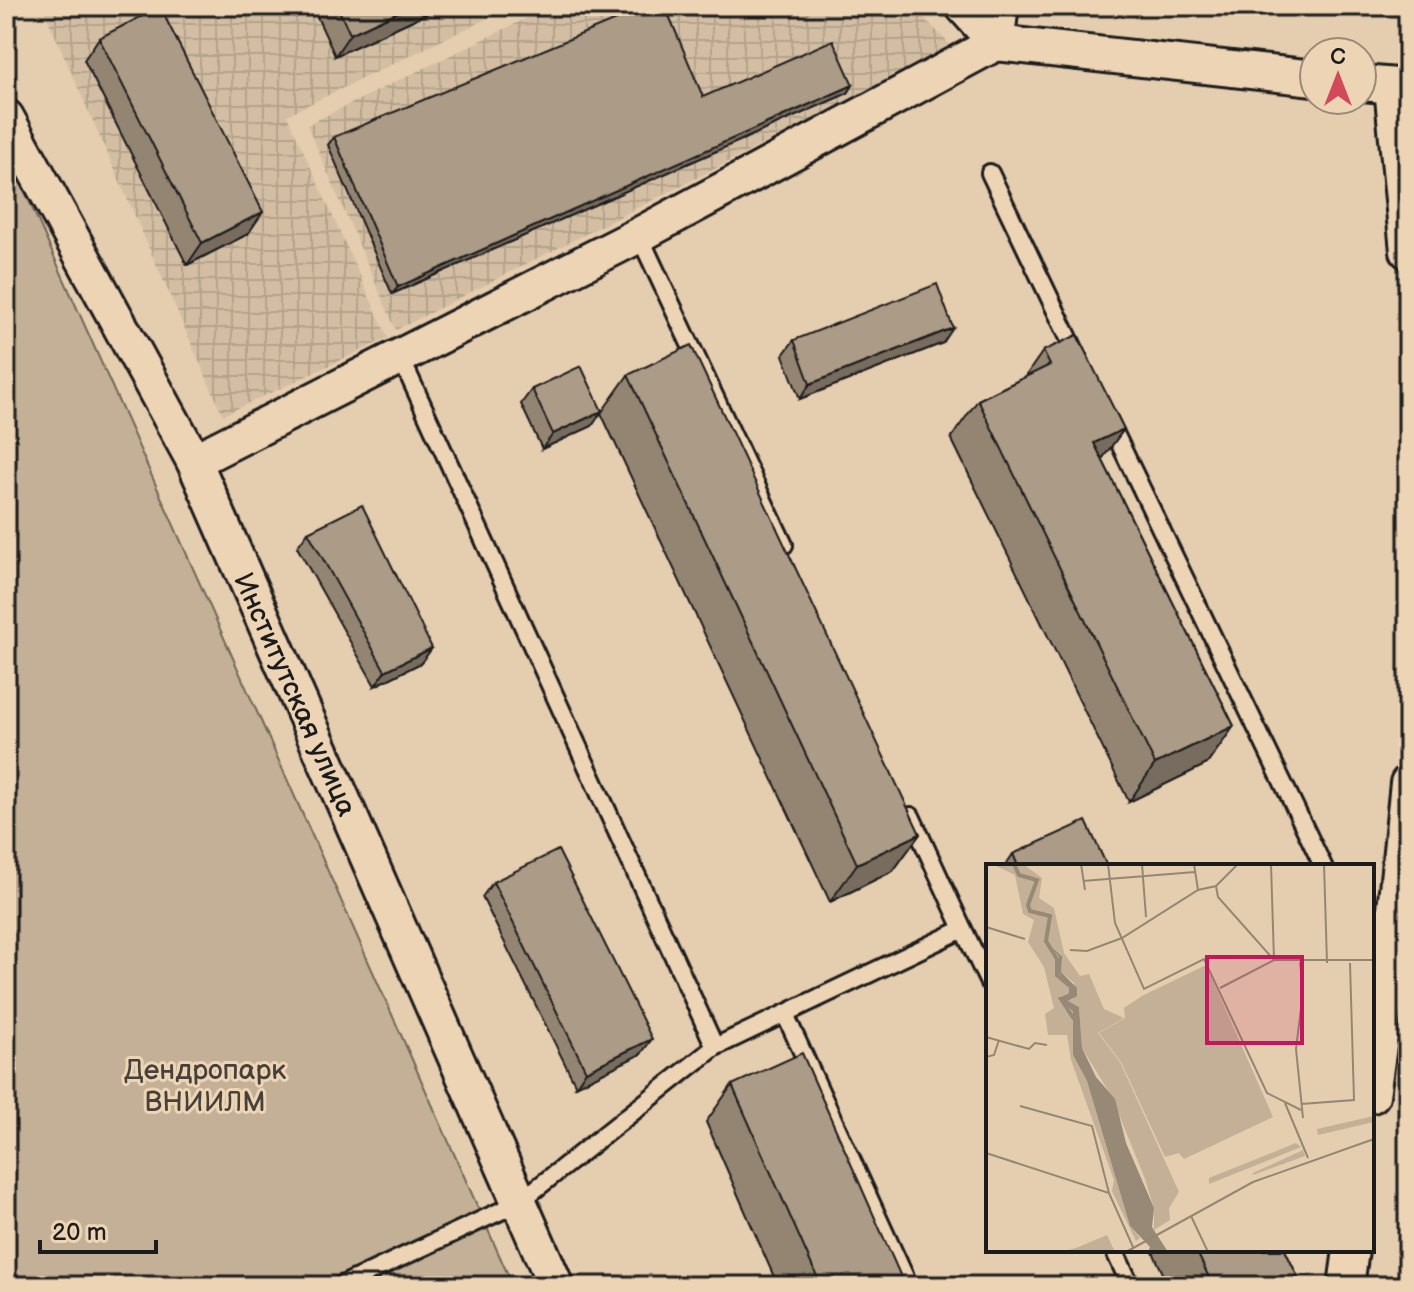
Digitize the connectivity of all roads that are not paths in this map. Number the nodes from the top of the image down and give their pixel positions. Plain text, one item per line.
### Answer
1 (963, 6) edge
2 (1001, 6) edge
3 (996, 43) junction
4 (1298, 76) edge
5 (1387, 86) edge
6 (6, 117) edge
7 (990, 173) dead end
8 (639, 235) junction
9 (1408, 251) edge
10 (400, 356) junction
11 (1085, 371) edge
12 (1099, 399) edge
13 (194, 461) junction
14 (795, 567) edge
15 (1408, 783) edge
16 (903, 798) edge
17 (1322, 864) edge
18 (963, 929) junction
19 (986, 977) edge
20 (1379, 982) edge
21 (785, 1014) junction
22 (715, 1047) junction
23 (1374, 1063) edge
24 (518, 1203) junction
25 (1115, 1252) edge
26 (1351, 1252) edge
27 (340, 1286) edge
28 (556, 1286) edge
29 (909, 1286) edge
30 (1131, 1286) edge
31 (1346, 1286) edge

1 - 3 street
2 - 3 street
3 - 4 street
3 - 8 street
5 - 9 street
6 - 13 street, Институтская улица
7 - 11 lane
8 - 10 street
8 - 14 lane
10 - 13 street
10 - 22 lane
12 - 17 lane
13 - 24 street, Институтская улица
15 - 20 street
16 - 18 lane
18 - 19 lane
18 - 21 lane
20 - 23 street
21 - 22 lane
21 - 29 lane
22 - 24 lane
24 - 27 lane
24 - 28 street, Институтская улица
25 - 30 lane
26 - 31 street

